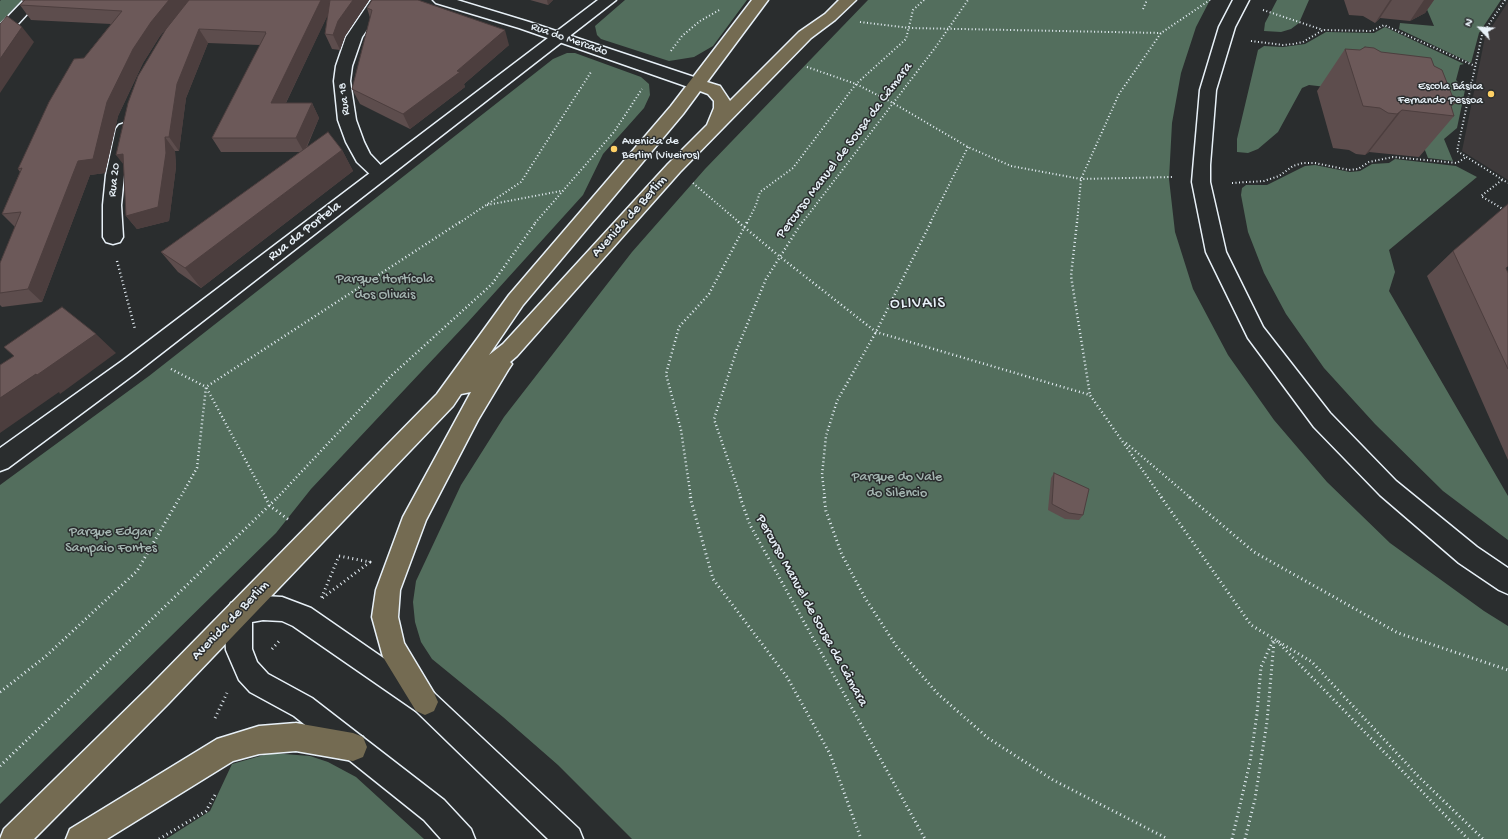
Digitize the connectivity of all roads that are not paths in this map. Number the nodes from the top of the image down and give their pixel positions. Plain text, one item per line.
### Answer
1 (32, 0) edge
2 (379, 0) edge
3 (441, 0) edge
4 (608, 0) edge
5 (760, 0) edge
6 (775, 0) edge
7 (848, 0) edge
8 (1241, 0) edge
9 (0, 34) edge
10 (735, 35) junction
11 (561, 37) junction
12 (697, 84) junction
13 (131, 111) edge
14 (715, 126) junction
15 (380, 174) junction
16 (113, 237) road end
17 (510, 350) junction
18 (445, 400) junction
19 (0, 461) edge
20 (1508, 582) edge
21 (240, 612) junction
22 (425, 702) junction
23 (353, 747) junction
24 (14, 839) edge
25 (80, 839) edge
26 (461, 839) edge
27 (569, 839) edge

1 - 9 street
2 - 15 street, Rua 18
3 - 11 street, Rua do Mercado
4 - 11 street, Rua da Portela
5 - 10 main road
6 - 10 main road
7 - 14 main road, Avenida de Berlim
8 - 20 street
10 - 12 main road, Avenida de Berlim
11 - 12 street, Rua do Mercado
11 - 15 street, Rua da Portela
12 - 14 main road
12 - 18 main road, Avenida de Berlim
13 - 16 street, Rua 20
14 - 17 main road, Avenida de Berlim
15 - 19 street, Rua da Portela
17 - 18 main road, Avenida de Berlim
17 - 22 main road
18 - 21 main road, Avenida de Berlim
21 - 22 street
21 - 23 street
21 - 24 main road, Avenida de Berlim
22 - 27 street
23 - 25 main road
23 - 26 street

